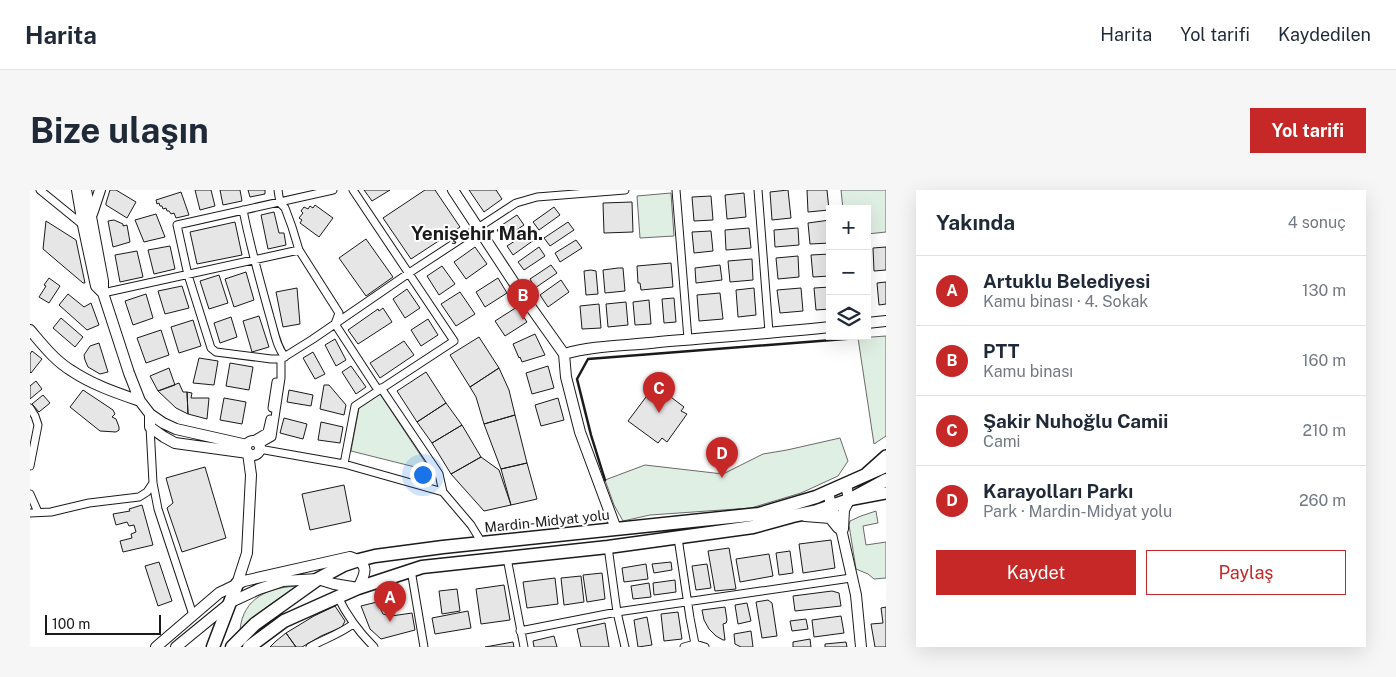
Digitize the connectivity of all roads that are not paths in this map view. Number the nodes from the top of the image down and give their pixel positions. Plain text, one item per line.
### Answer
1 (40, 190) edge
2 (77, 190) edge
3 (86, 190) edge
4 (100, 190) edge
5 (278, 190) edge
6 (333, 190) edge
7 (353, 190) edge
8 (453, 190) edge
9 (625, 190) edge
10 (676, 190) edge
11 (758, 190) edge
12 (554, 193) edge
13 (280, 203) junction
14 (242, 210) junction
15 (91, 215) junction
16 (83, 225) junction
17 (478, 229) junction
18 (299, 250) junction
19 (253, 261) junction
20 (409, 273) junction
21 (188, 275) junction
22 (103, 293) junction
23 (886, 321) edge
24 (871, 323) edge
25 (335, 324) junction
26 (826, 327) edge
27 (30, 330) edge
28 (769, 332) junction
29 (688, 339) junction
30 (564, 354) junction
31 (283, 358) junction
32 (380, 389) junction
33 (140, 401) junction
34 (30, 408) edge
35 (150, 414) junction
36 (150, 427) junction
37 (253, 447) junction
38 (886, 456) edge
39 (344, 464) junction
40 (30, 466) edge
41 (886, 466) edge
42 (863, 477) junction
43 (886, 480) edge
44 (154, 483) junction
45 (846, 484) junction
46 (443, 492) junction
47 (828, 492) junction
48 (886, 493) edge
49 (30, 494) edge
50 (849, 500) junction
51 (831, 505) junction
52 (38, 512) junction
53 (30, 513) edge
54 (793, 516) junction
55 (616, 529) junction
56 (842, 533) junction
57 (678, 538) junction
58 (482, 543) junction
59 (608, 547) junction
60 (506, 558) junction
61 (355, 559) junction
62 (411, 570) junction
63 (851, 578) junction
64 (318, 579) junction
65 (237, 584) junction
66 (358, 588) junction
67 (338, 597) junction
68 (231, 602) junction
69 (688, 602) junction
70 (617, 612) junction
71 (193, 615) junction
72 (353, 624) junction
73 (520, 631) junction
74 (695, 645) edge
75 (156, 647) edge
76 (176, 647) edge
77 (212, 647) edge
78 (232, 647) edge
79 (249, 647) edge
80 (310, 647) edge
81 (374, 647) edge
82 (424, 647) edge
83 (524, 647) edge
84 (625, 647) edge
85 (684, 647) edge
86 (705, 647) edge
87 (861, 647) edge

1 - 16 street
2 - 16 main road
3 - 15 main road
4 - 15 main road
5 - 13 street
6 - 13 street
7 - 20 street
8 - 17 main road
9 - 12 street
10 - 29 street
11 - 28 street
12 - 17 street
13 - 14 street
13 - 18 street
14 - 19 street
14 - 21 street
15 - 22 main road
16 - 22 main road
17 - 20 street
17 - 30 main road
18 - 19 street
18 - 25 street
19 - 21 street
19 - 31 street
20 - 25 street
20 - 32 street
21 - 22 street
21 - 31 street
22 - 33 main road
23 - 24 main road
25 - 31 street
25 - 32 street
26 - 28 main road
27 - 33 main road
28 - 29 main road
29 - 30 main road
30 - 55 main road
31 - 37 street
32 - 39 street
32 - 46 street
33 - 35 main road
34 - 40 street
35 - 36 main road
35 - 37 main road
36 - 37 main road
36 - 44 street
37 - 39 street
37 - 65 main road
38 - 42 main road
39 - 46 street
41 - 42 highway, Mardin-Midyat yolu
42 - 45 highway, Mardin-Midyat yolu
43 - 50 highway
44 - 52 street
44 - 71 street
45 - 47 highway, Mardin-Midyat yolu
45 - 50 main road
46 - 58 street
47 - 51 main road
47 - 55 highway, Mardin-Midyat yolu
48 - 50 main road
49 - 52 street
50 - 51 highway
50 - 56 main road
51 - 54 highway
51 - 56 main road
52 - 53 street
54 - 56 main road
54 - 57 highway
55 - 58 highway, Mardin-Midyat yolu
56 - 63 main road
57 - 59 highway
57 - 69 street
58 - 61 highway, Mardin-Midyat yolu
59 - 60 highway
59 - 70 street
60 - 62 highway
60 - 73 street
61 - 64 highway, Mardin-Midyat yolu
61 - 65 main road
61 - 66 main road
62 - 66 highway
62 - 82 street
63 - 69 street
63 - 87 main road
64 - 66 main road
64 - 68 main road
64 - 78 highway, Mardin-Midyat yolu
65 - 68 highway
65 - 71 main road
66 - 67 highway
67 - 72 street
67 - 79 highway
68 - 76 main road
68 - 77 highway
69 - 70 street
69 - 74 street
70 - 73 street
70 - 84 street
71 - 75 main road
72 - 80 street
72 - 81 street
73 - 83 street
74 - 85 street
74 - 86 street

